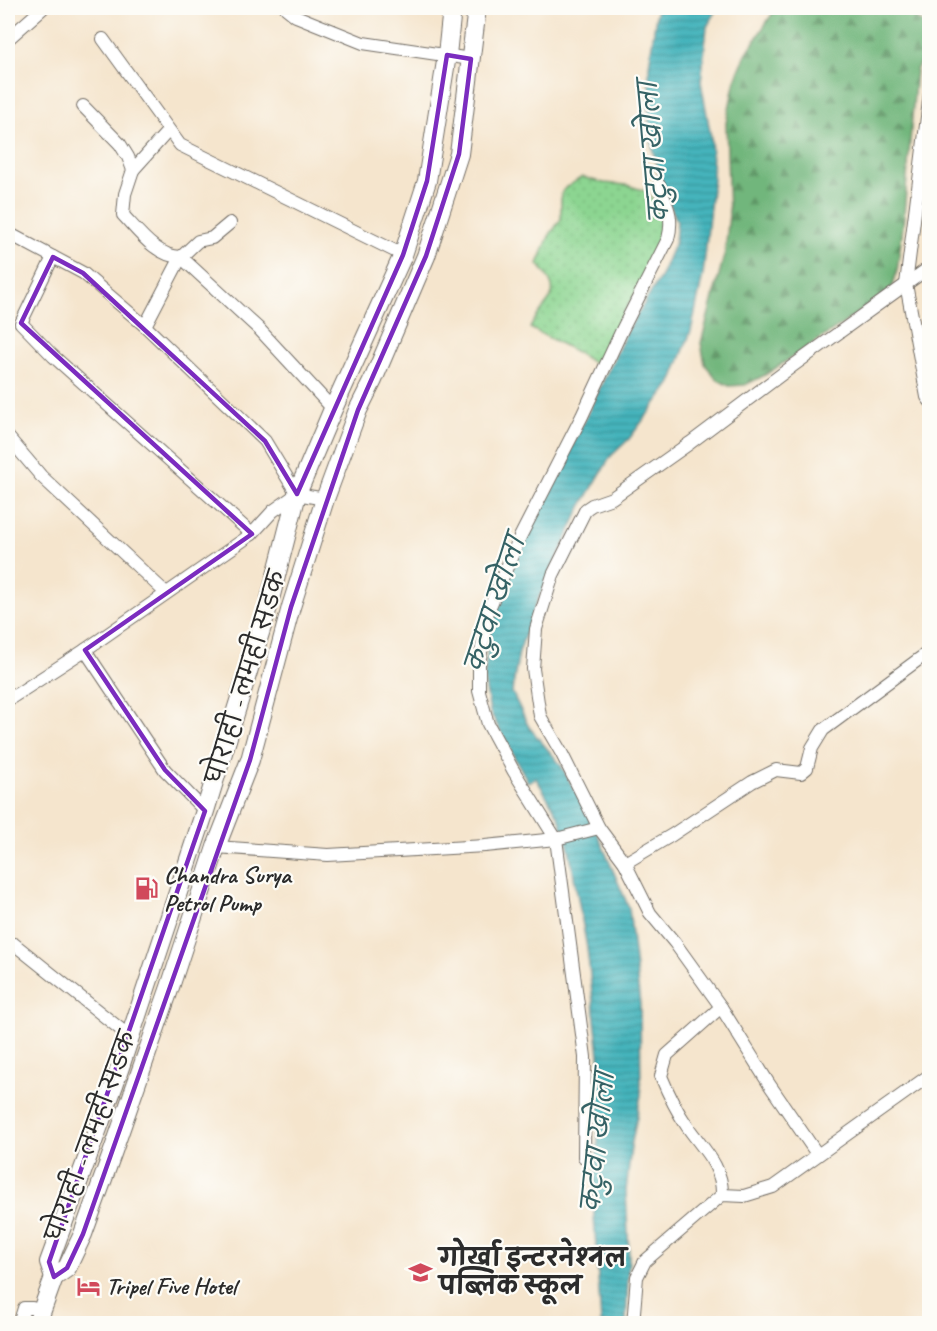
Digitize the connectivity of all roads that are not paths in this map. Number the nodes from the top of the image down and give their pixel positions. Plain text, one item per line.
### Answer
1 (43, 8) edge
2 (286, 8) edge
3 (452, 8) edge
4 (477, 8) edge
5 (8, 39) edge
6 (103, 39) dead end
7 (447, 55) junction
8 (471, 58) junction
9 (930, 93) edge
10 (83, 106) dead end
11 (168, 131) junction
12 (133, 170) junction
13 (659, 184) dead end
14 (230, 223) dead end
15 (8, 233) edge
16 (403, 255) junction
17 (54, 257) junction
18 (181, 257) junction
19 (930, 267) edge
20 (906, 284) junction
21 (145, 326) junction
22 (930, 401) edge
23 (333, 409) junction
24 (8, 437) edge
25 (297, 494) junction
26 (325, 499) junction
27 (252, 534) junction
28 (166, 593) junction
29 (85, 650) junction
30 (930, 651) edge
31 (8, 700) edge
32 (205, 811) junction
33 (599, 828) junction
34 (556, 839) junction
35 (216, 847) junction
36 (625, 863) junction
37 (14, 945) dead end
38 (722, 1007) junction
39 (129, 1036) junction
40 (930, 1075) edge
41 (817, 1154) junction
42 (584, 1156) dead end
43 (722, 1196) junction
44 (54, 1277) junction
45 (39, 1317) edge
46 (19, 1323) edge
47 (633, 1323) edge

1 - 5 street
2 - 7 street
3 - 7 main road, घोराही - लमही सडक
4 - 8 main road, घोराही - लमही सडक
6 - 11 street
7 - 8 street
7 - 16 main road, घोराही - लमही सडक
8 - 26 main road, घोराही - लमही सडक
9 - 20 street
10 - 12 street
11 - 12 street
11 - 16 street
12 - 18 street
13 - 34 street
14 - 18 street
15 - 17 street
16 - 23 main road, घोराही - लमही सडक
17 - 21 street
17 - 27 street
18 - 21 street
18 - 23 street
19 - 20 street
20 - 22 street
20 - 33 street
21 - 25 street
23 - 25 main road, घोराही - लमही सडक
24 - 28 street
25 - 26 street
25 - 27 street
25 - 32 main road, घोराही - लमही सडक
26 - 35 main road, घोराही - लमही सडक
27 - 28 street
28 - 29 street
29 - 31 street
29 - 32 street
30 - 36 street
32 - 39 main road, घोराही - लमही सडक
33 - 34 street
33 - 36 street
34 - 35 street
34 - 42 street
35 - 44 main road, घोराही - लमही सडक
36 - 38 street
37 - 39 street
38 - 41 street
38 - 43 street
39 - 44 main road, घोराही - लमही सडक
40 - 41 street
41 - 43 street
43 - 47 street
44 - 45 main road
45 - 46 street

